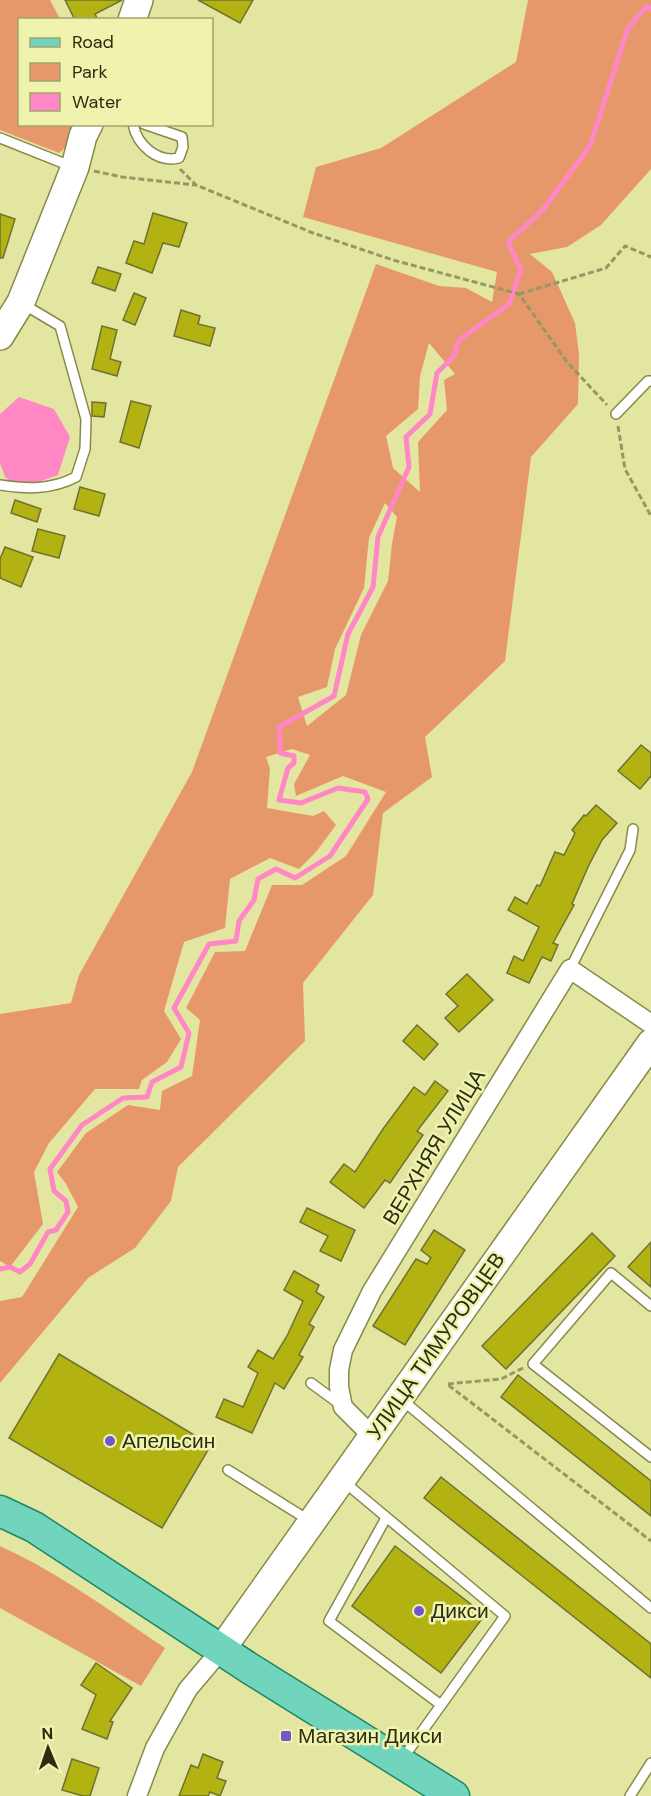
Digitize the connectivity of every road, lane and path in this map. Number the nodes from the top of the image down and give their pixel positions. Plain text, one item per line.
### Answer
1 (139, 0) edge
2 (133, 18) edge
3 (88, 126) edge
4 (133, 126) edge
5 (150, 126) edge
6 (0, 138) edge
7 (170, 160) junction
8 (75, 167) junction
9 (196, 185) junction
10 (651, 257) edge
11 (519, 294) junction
12 (21, 302) junction
13 (0, 336) edge
14 (651, 381) edge
15 (615, 414) junction
16 (0, 485) edge
17 (651, 516) edge
18 (633, 829) dead end
19 (570, 969) junction
20 (651, 1024) edge
21 (651, 1043) edge
22 (651, 1306) edge
23 (533, 1364) junction
24 (311, 1383) dead end
25 (399, 1398) junction
26 (343, 1407) junction
27 (372, 1436) junction
28 (651, 1457) edge
29 (228, 1470) dead end
30 (341, 1480) junction
31 (0, 1510) edge
32 (386, 1518) junction
33 (311, 1522) junction
34 (651, 1541) edge
35 (651, 1608) edge
36 (221, 1650) junction
37 (441, 1705) junction
38 (400, 1762) junction
39 (651, 1763) edge
40 (137, 1796) edge
41 (454, 1796) edge
42 (630, 1796) edge

1 - 2 street
3 - 8 street
4 - 7 lane
5 - 7 lane
6 - 8 lane
7 - 9 path
8 - 9 path
8 - 12 street
9 - 11 path
10 - 11 path
11 - 15 path
12 - 13 street
12 - 16 lane
14 - 15 lane
15 - 17 path
18 - 19 lane
19 - 20 street
19 - 26 street, ВЕРХНЯЯ УЛИЦА
21 - 25 street, УЛИЦА ТИМУРОВЦЕВ
22 - 23 lane
23 - 28 lane
23 - 34 path
24 - 26 lane
25 - 27 street, УЛИЦА ТИМУРОВЦЕВ
25 - 35 lane
26 - 27 street
27 - 30 street, УЛИЦА ТИМУРОВЦЕВ
29 - 33 lane
30 - 32 lane
30 - 33 street, УЛИЦА ТИМУРОВЦЕВ
31 - 36 main road
32 - 37 lane
32 - 37 lane
33 - 36 street, УЛИЦА ТИМУРОВЦЕВ
36 - 38 main road
36 - 40 street
37 - 38 lane
38 - 41 main road
39 - 42 lane

